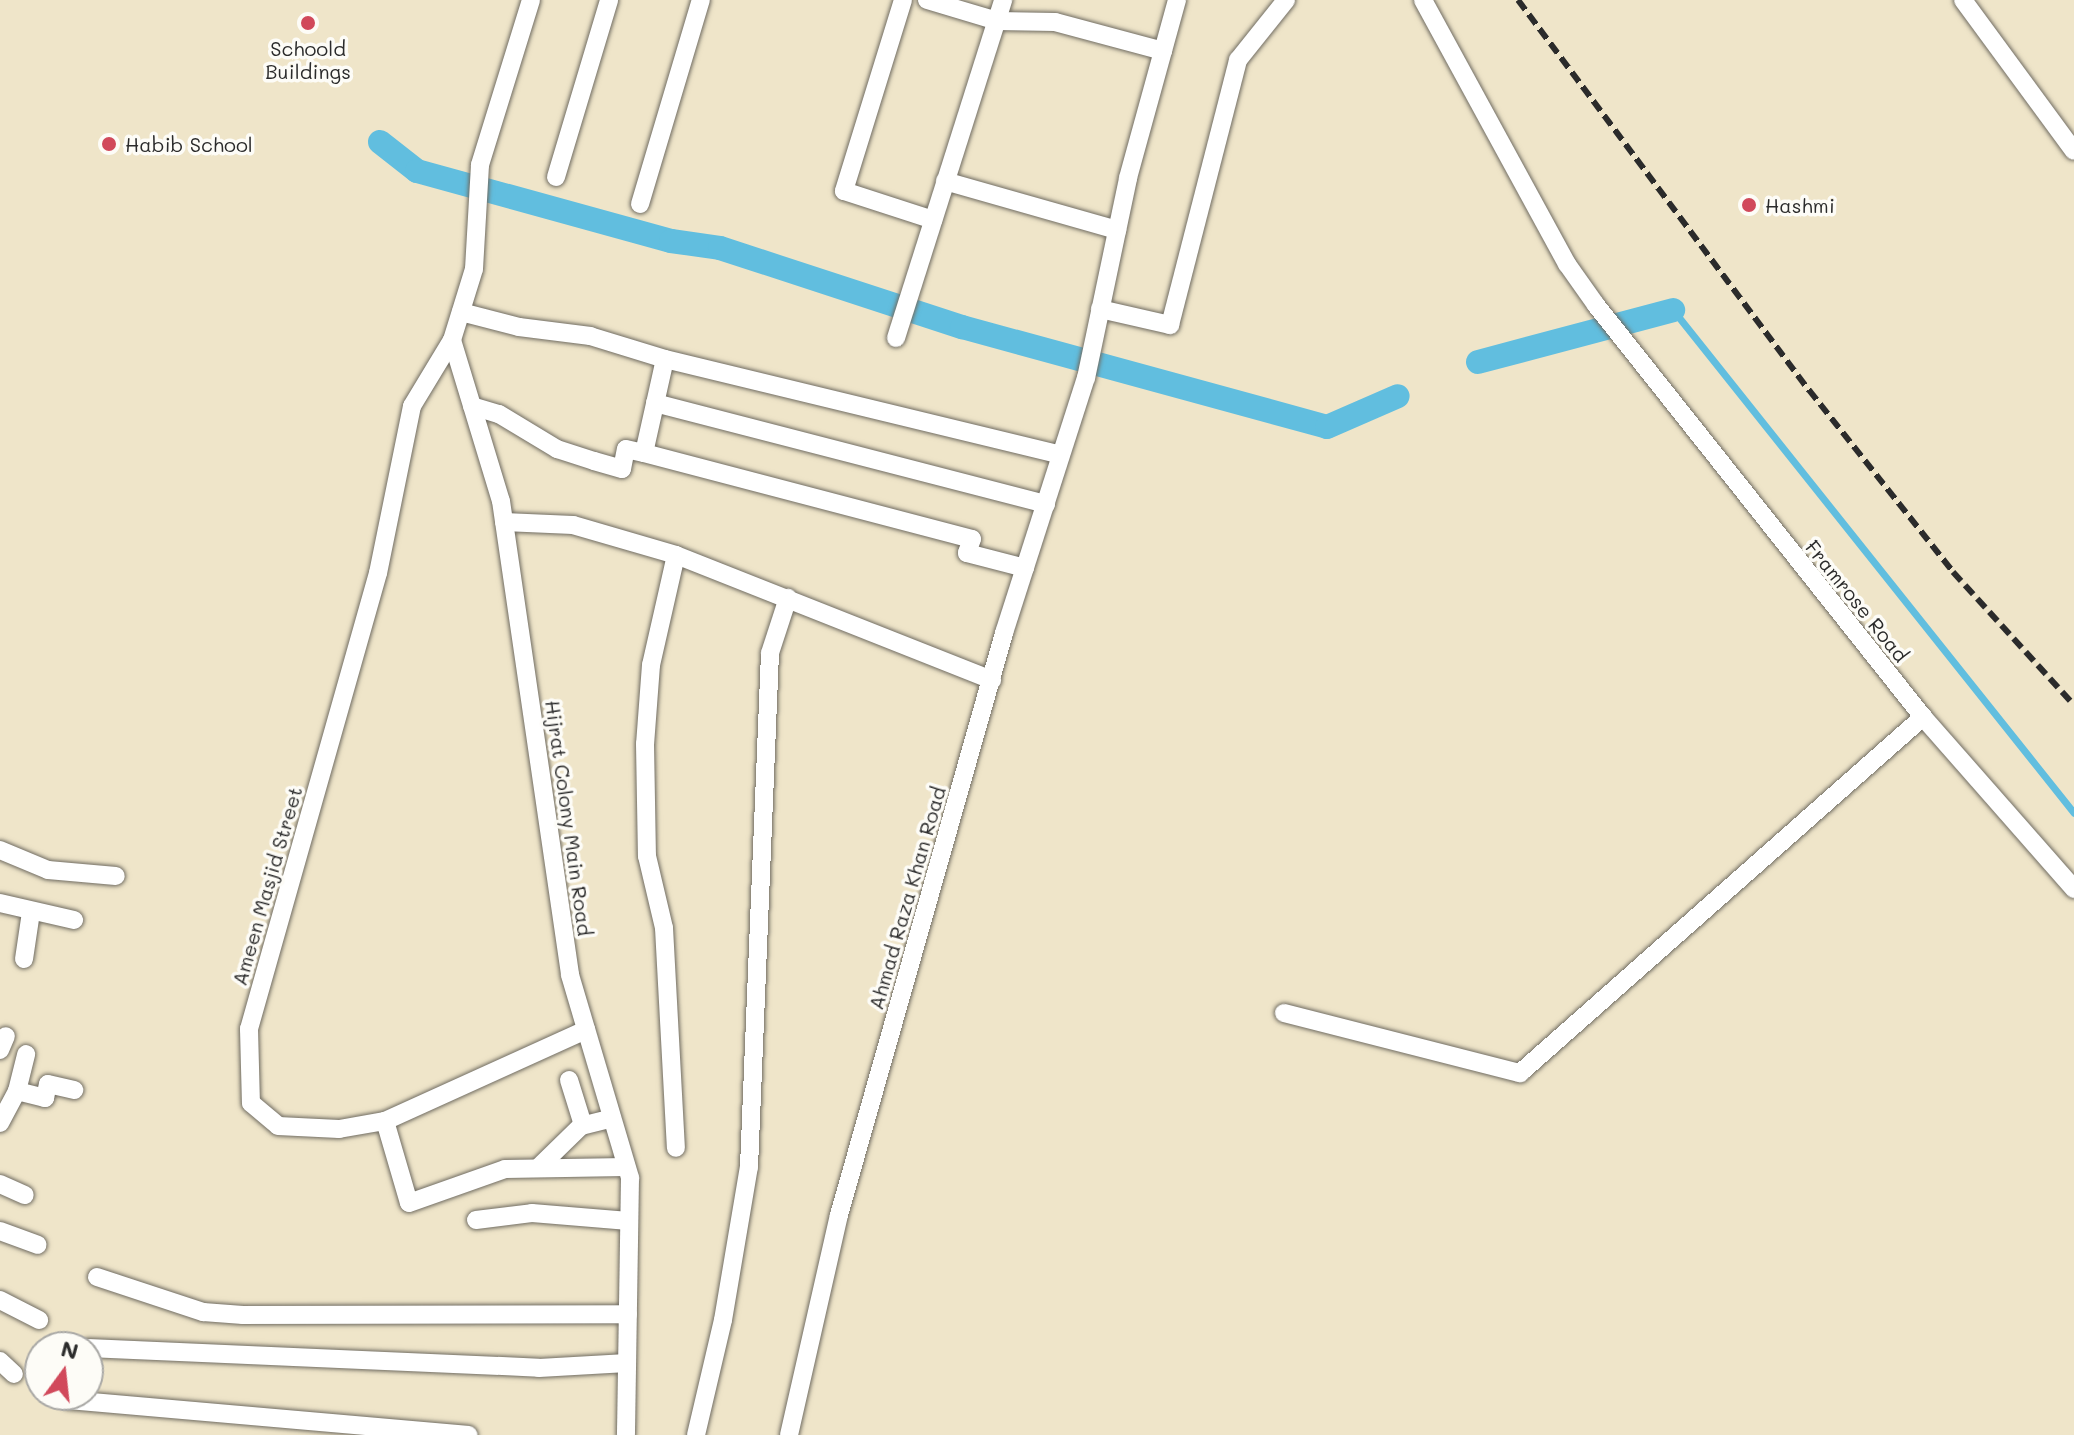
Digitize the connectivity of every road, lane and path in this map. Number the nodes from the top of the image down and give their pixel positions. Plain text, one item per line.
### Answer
1 (531, 0) edge
2 (609, 0) edge
3 (701, 0) edge
4 (903, 0) edge
5 (927, 0) edge
6 (1003, 0) edge
7 (1177, 0) edge
8 (1286, 0) edge
9 (1423, 0) edge
10 (1963, 0) edge
11 (997, 21) junction
12 (1163, 51) junction
13 (2074, 151) edge
14 (556, 177) dead end
15 (945, 181) junction
16 (640, 204) dead end
17 (933, 220) junction
18 (1117, 230) junction
19 (1100, 309) junction
20 (461, 312) junction
21 (896, 338) dead end
22 (452, 340) junction
23 (665, 359) junction
24 (655, 403) junction
25 (472, 406) junction
26 (644, 453) junction
27 (1061, 455) junction
28 (1046, 504) junction
29 (504, 522) junction
30 (676, 555) junction
31 (1025, 568) junction
32 (788, 598) junction
33 (992, 680) junction
34 (1923, 717) junction
35 (0, 850) edge
36 (116, 876) dead end
37 (2074, 889) edge
38 (0, 903) edge
39 (31, 912) junction
40 (74, 920) dead end
41 (24, 959) dead end
42 (1284, 1013) dead end
43 (586, 1030) junction
44 (26, 1054) dead end
45 (569, 1080) dead end
46 (74, 1090) dead end
47 (17, 1091) junction
48 (612, 1118) junction
49 (385, 1121) junction
50 (0, 1123) edge
51 (583, 1125) junction
52 (676, 1148) dead end
53 (540, 1166) junction
54 (626, 1167) junction
55 (0, 1184) edge
56 (25, 1195) dead end
57 (476, 1220) dead end
58 (629, 1221) junction
59 (0, 1231) edge
60 (38, 1245) dead end
61 (97, 1277) dead end
62 (0, 1300) edge
63 (628, 1314) junction
64 (39, 1320) dead end
65 (104, 1349) edge
66 (627, 1363) junction
67 (104, 1403) edge
68 (468, 1435) edge
69 (626, 1435) edge
70 (696, 1435) edge
71 (789, 1435) edge

1 - 20 street
2 - 14 street
3 - 16 street
4 - 17 street
5 - 11 street
6 - 11 street
7 - 12 street, Ahmad Raza Khan Road
8 - 19 street
9 - 34 street, Framrose Road
10 - 13 street
11 - 12 street
11 - 15 street
12 - 18 street, Ahmad Raza Khan Road
15 - 17 street
15 - 18 street
17 - 21 street
18 - 19 street, Ahmad Raza Khan Road
19 - 27 street, Ahmad Raza Khan Road
20 - 22 street
20 - 23 street
22 - 25 street, Hijrat Colony Main Road
22 - 49 street, Ameen Masjid Street
23 - 24 street
23 - 27 street
24 - 26 street
24 - 28 street
25 - 26 street
25 - 29 street, Hijrat Colony Main Road
26 - 31 street
27 - 28 street, Ahmad Raza Khan Road
28 - 31 street, Ahmad Raza Khan Road
29 - 30 street
29 - 43 street, Hijrat Colony Main Road
30 - 32 street
30 - 52 street
31 - 33 street, Ahmad Raza Khan Road
32 - 33 street
32 - 70 street
33 - 71 street, Ahmad Raza Khan Road
34 - 37 street, Framrose Road
34 - 42 street
35 - 36 street
38 - 39 street
39 - 40 street
39 - 41 street
43 - 48 street, Hijrat Colony Main Road
43 - 49 street, Ameen Masjid Street
44 - 47 street
45 - 51 street
46 - 47 street
47 - 50 street
48 - 51 street
48 - 54 street, Hijrat Colony Main Road
49 - 53 street
51 - 53 street
53 - 54 street
54 - 58 street, Hijrat Colony Main Road
55 - 56 street
57 - 58 street
58 - 63 street, Hijrat Colony Main Road
59 - 60 street
61 - 63 street
62 - 64 street
63 - 66 street, Hijrat Colony Main Road
65 - 66 street
66 - 69 street, Hijrat Colony Main Road
67 - 68 street

